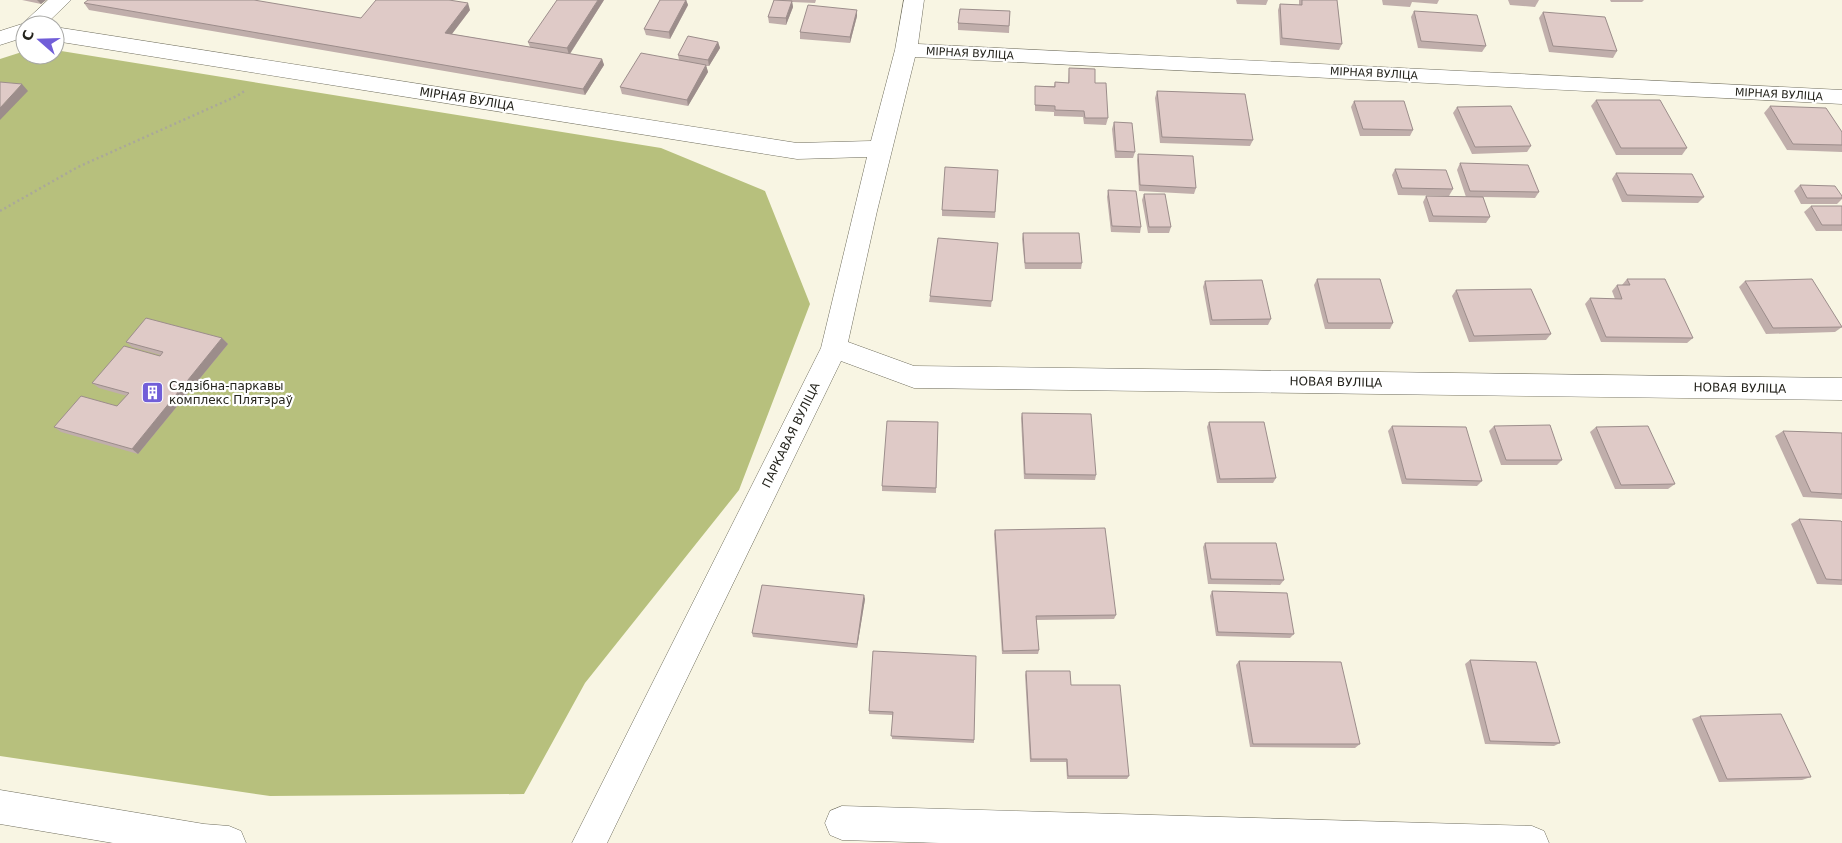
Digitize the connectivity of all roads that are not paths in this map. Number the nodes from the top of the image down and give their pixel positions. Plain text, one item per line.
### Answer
1 (61, 0) edge
2 (914, 0) edge
3 (44, 15) edge
4 (0, 25) edge
5 (15, 28) edge
6 (15, 33) edge
7 (65, 36) edge
8 (0, 38) edge
9 (906, 50) junction
10 (1842, 97) edge
11 (880, 149) junction
12 (834, 348) junction
13 (1842, 389) edge
14 (0, 807) edge
15 (842, 823) dead end
16 (229, 843) edge
17 (589, 843) edge
18 (1532, 843) edge

1 - 3 street
2 - 9 street, ПАРКАВАЯ ВУЛІЦА
4 - 5 street
6 - 8 street
7 - 11 street, МІРНАЯ ВУЛІЦА
9 - 10 street, МІРНАЯ ВУЛІЦА
9 - 11 street, ПАРКАВАЯ ВУЛІЦА
11 - 12 street, ПАРКАВАЯ ВУЛІЦА
12 - 13 street, НОВАЯ ВУЛІЦА
12 - 17 street, ПАРКАВАЯ ВУЛІЦА
14 - 16 street
15 - 18 street

